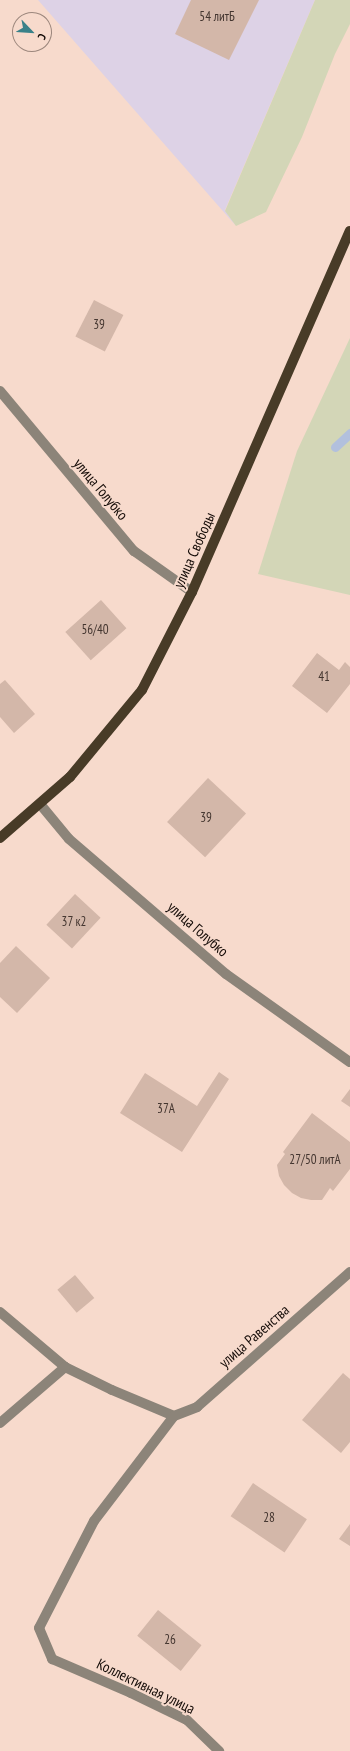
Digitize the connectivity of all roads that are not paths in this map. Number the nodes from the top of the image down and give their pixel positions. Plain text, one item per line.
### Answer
1 (350, 231) edge
2 (0, 391) edge
3 (192, 592) junction
4 (40, 804) junction
5 (0, 838) edge
6 (350, 1062) edge
7 (350, 1272) edge
8 (0, 1312) edge
9 (65, 1367) junction
10 (174, 1416) junction
11 (0, 1423) edge
12 (219, 1751) edge

1 - 3 main road, улица Свободы
2 - 3 street, улица Голубко
3 - 4 main road, улица Свободы
4 - 5 main road, улица Свободы
4 - 6 street, улица Голубко
7 - 10 street, улица Равенства
8 - 9 street
9 - 10 street
9 - 11 street
10 - 12 street, Коллективная улица

